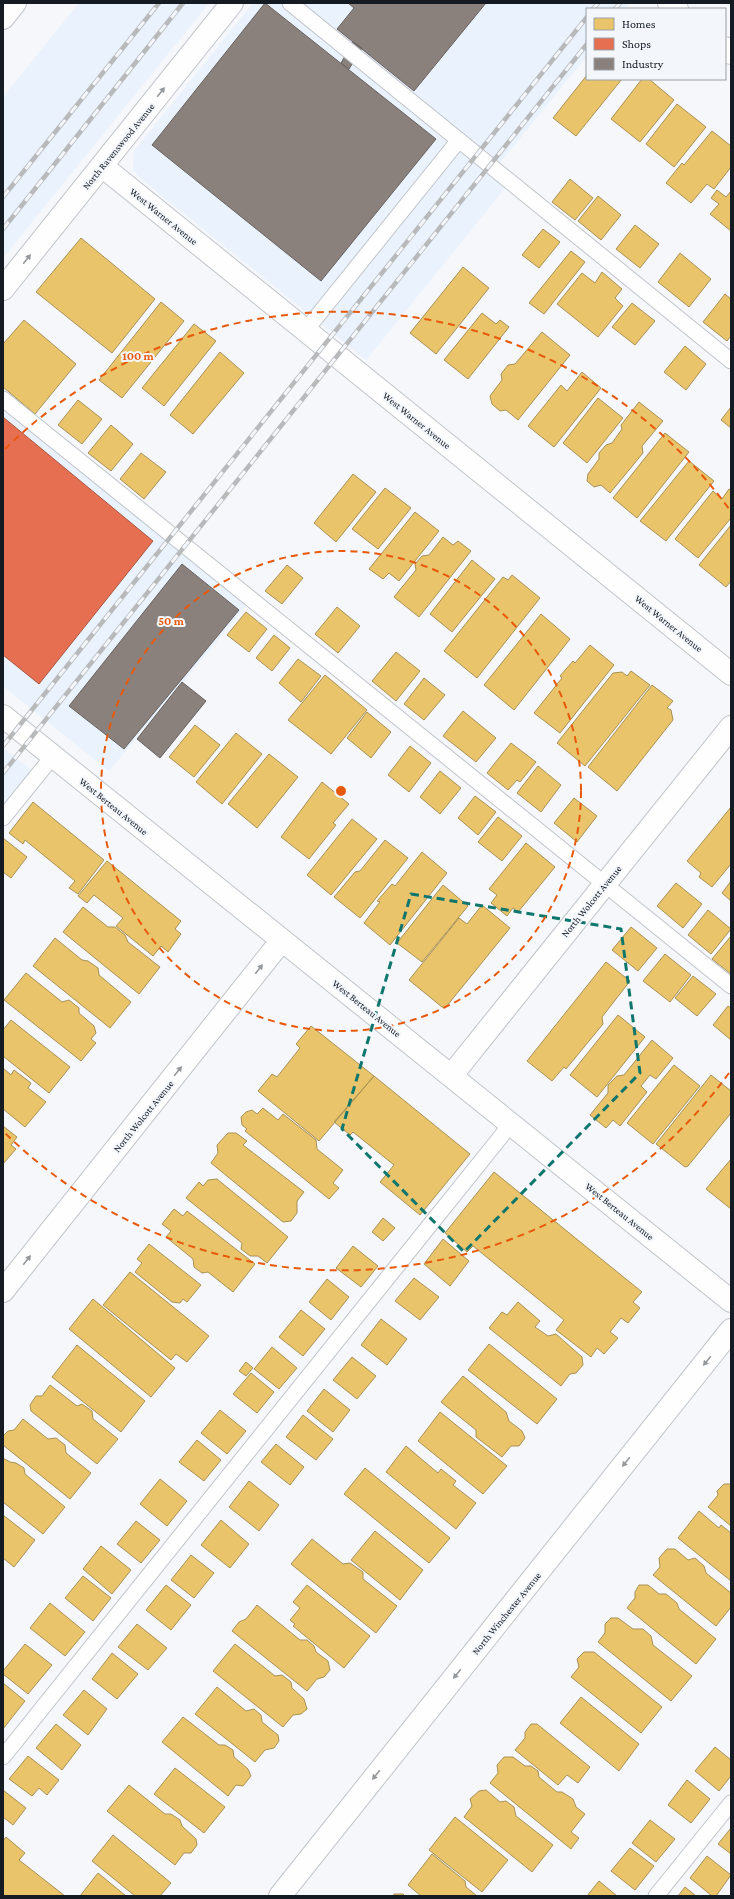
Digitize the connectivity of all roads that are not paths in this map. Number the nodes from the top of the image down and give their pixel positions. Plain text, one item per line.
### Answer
1 (15, 3) edge
2 (232, 3) edge
3 (290, 3) edge
4 (3, 18) edge
5 (459, 140) junction
6 (102, 166) junction
7 (3, 289) edge
8 (306, 330) junction
9 (731, 361) edge
10 (3, 398) edge
11 (731, 674) edge
12 (4, 719) edge
13 (731, 727) edge
14 (53, 756) junction
15 (3, 818) edge
16 (605, 884) junction
17 (282, 940) junction
18 (731, 986) edge
19 (451, 1076) junction
20 (511, 1124) junction
21 (3, 1291) edge
22 (731, 1301) edge
23 (731, 1330) edge
24 (3, 1757) edge
25 (731, 1803) edge
26 (280, 1896) edge
27 (656, 1896) edge

1 - 4 street
6 -> 2 street, North Ravenswood Avenue
3 - 5 lane
5 - 8 lane
5 - 9 lane
7 -> 6 street, North Ravenswood Avenue
6 - 8 street, West Warner Avenue
8 - 11 street, West Warner Avenue
10 - 16 lane
12 - 14 street, West Berteau Avenue
13 - 16 street, North Wolcott Avenue
14 - 15 lane
14 - 17 street, West Berteau Avenue
16 - 18 lane
16 - 19 street, North Wolcott Avenue
17 - 19 street, West Berteau Avenue
21 -> 17 street, North Wolcott Avenue
19 - 20 street, West Berteau Avenue
20 - 22 street, West Berteau Avenue
20 - 24 lane
23 -> 26 street, North Winchester Avenue
25 - 27 lane

